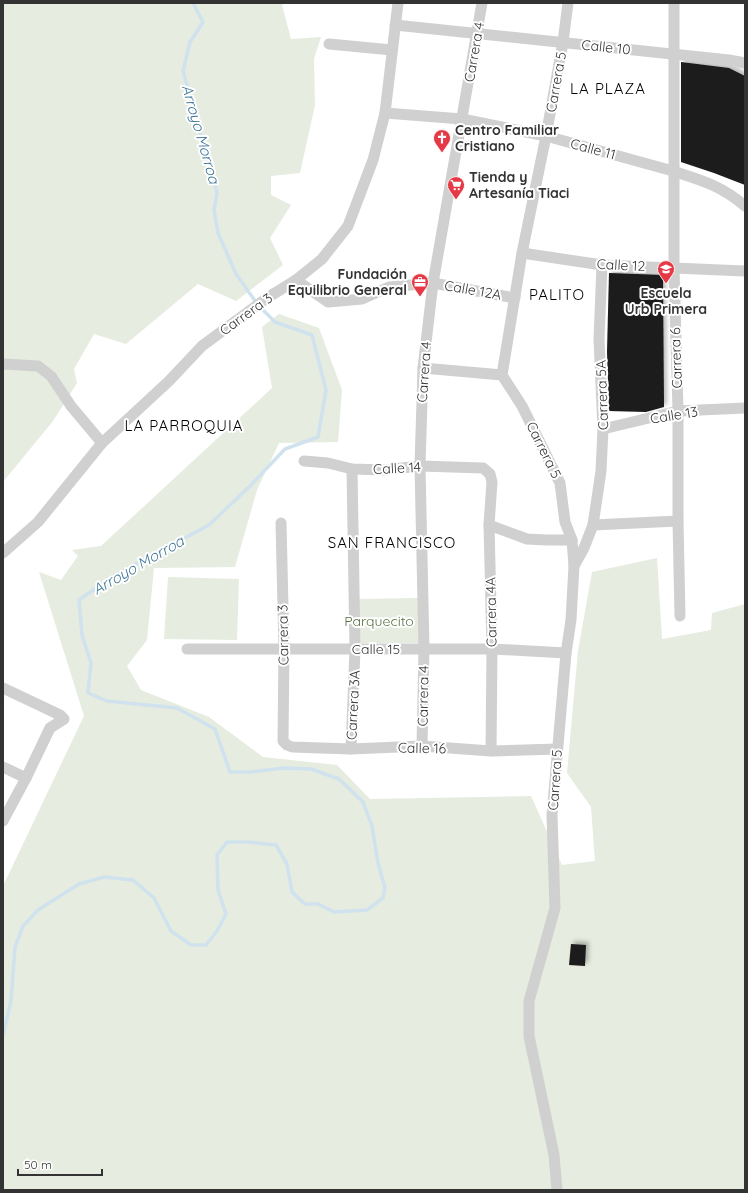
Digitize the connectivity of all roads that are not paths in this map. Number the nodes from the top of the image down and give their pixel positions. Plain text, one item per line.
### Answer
1 (398, 3) edge
2 (482, 3) edge
3 (568, 3) edge
4 (674, 3) edge
5 (395, 25) junction
6 (477, 34) junction
7 (563, 42) junction
8 (329, 44) dead end
9 (392, 50) junction
10 (674, 54) junction
11 (745, 62) edge
12 (385, 113) junction
13 (462, 119) junction
14 (546, 136) junction
15 (673, 171) junction
16 (745, 206) edge
17 (522, 253) junction
18 (602, 265) junction
19 (674, 268) junction
20 (745, 271) edge
21 (296, 280) junction
22 (433, 283) junction
23 (515, 298) junction
24 (3, 364) edge
25 (423, 368) junction
26 (502, 375) junction
27 (745, 408) edge
28 (678, 411) junction
29 (603, 430) junction
30 (102, 443) junction
31 (304, 460) dead end
32 (420, 466) junction
33 (352, 469) junction
34 (490, 474) joint
35 (678, 521) junction
36 (281, 524) dead end
37 (593, 524) junction
38 (489, 525) junction
39 (572, 540) junction
40 (3, 553) edge
41 (574, 566) junction
42 (680, 616) dead end
43 (187, 649) dead end
44 (284, 649) junction
45 (355, 649) junction
46 (424, 649) junction
47 (492, 649) junction
48 (566, 653) junction
49 (3, 688) edge
50 (287, 745) joint
51 (422, 746) junction
52 (351, 749) junction
53 (557, 749) junction
54 (491, 751) junction
55 (3, 767) edge
56 (26, 778) junction
57 (3, 821) edge
58 (557, 1190) edge

1 - 5 street, Carrera 3
2 - 6 street, Carrera 4
3 - 7 street, Carrera 5
4 - 10 street, Carrera 6
5 - 6 street, Calle 10
5 - 9 street, Carrera 3
6 - 7 street, Calle 10
6 - 13 street, Carrera 4
7 - 10 street, Calle 10
7 - 14 street, Carrera 5
8 - 9 street
9 - 12 street, Carrera 3
10 - 11 street, Calle 10
10 - 15 street, Carrera 6
12 - 13 street, Calle 11
12 - 21 street, Carrera 3
13 - 14 street, Calle 11
13 - 22 street, Carrera 4
14 - 15 street, Calle 11
14 - 17 street, Carrera 5
15 - 16 street, Calle 11
15 - 19 street, Carrera 6
17 - 18 street, Calle 12
17 - 23 street, Carrera 5
18 - 19 street, Calle 12
18 - 29 street, Carrera 5A
19 - 20 street, Calle 12
19 - 28 street, Carrera 6
21 - 22 street, Calle 12A
21 - 30 street, Carrera 3
22 - 23 street, Calle 12A
22 - 25 street, Carrera 4
23 - 26 street, Carrera 5
24 - 30 street
25 - 26 street
25 - 32 street, Carrera 4
26 - 39 street, Carrera 5
27 - 28 street, Calle 13
28 - 29 street, Calle 13
28 - 35 street, Carrera 6
29 - 37 street, Carrera 5A
30 - 40 street, Carrera 3
31 - 33 street, Calle 14
32 - 33 street, Calle 14
32 - 34 street, Calle 14
32 - 46 street, Carrera 4
33 - 45 street, Carrera 3A
34 - 38 street, Carrera 4A
35 - 37 street
35 - 42 street, Carrera 6
36 - 44 street, Carrera 3
37 - 41 street, Carrera 5A
38 - 39 street
38 - 47 street, Carrera 4A
39 - 41 street, Carrera 5
41 - 48 street, Carrera 5
43 - 44 street, Calle 15
44 - 45 street, Calle 15
44 - 50 street, Carrera 3
45 - 46 street, Calle 15
45 - 52 street, Carrera 3A
46 - 47 street, Calle 15
46 - 51 street, Carrera 4
47 - 48 street, Calle 15
47 - 54 street, Carrera 4A
48 - 53 street, Carrera 5
49 - 56 street
50 - 52 street, Calle 16
51 - 52 street, Calle 16
51 - 54 street, Calle 16
53 - 54 street, Calle 16
53 - 58 street, Carrera 5
55 - 56 street
56 - 57 street

